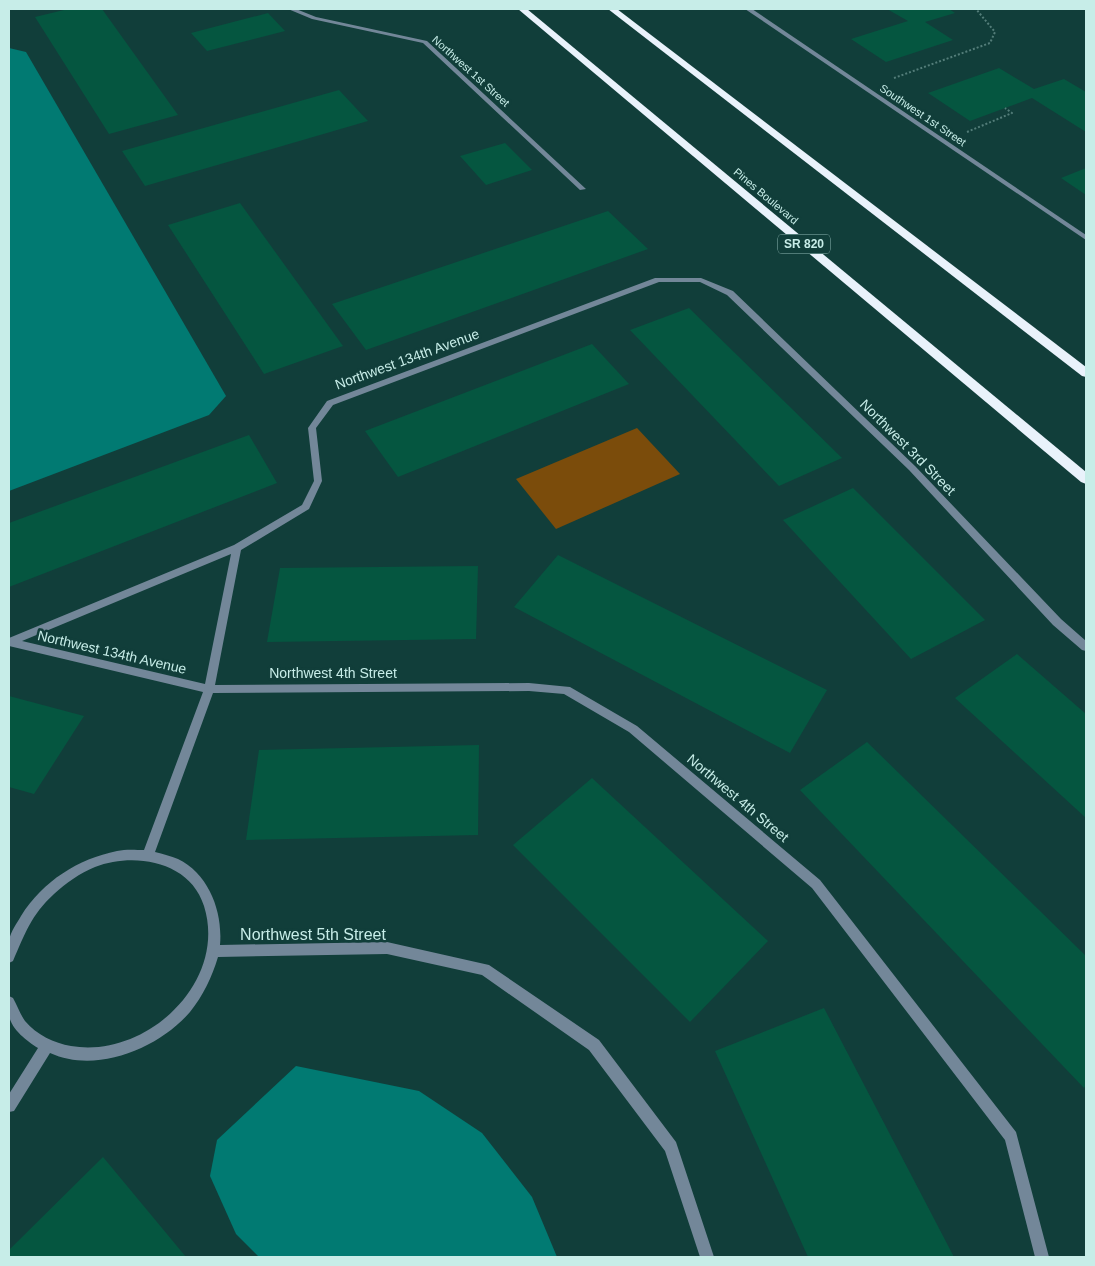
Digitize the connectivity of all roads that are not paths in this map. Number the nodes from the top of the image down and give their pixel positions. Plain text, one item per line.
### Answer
1 (292, 9) edge
2 (522, 9) edge
3 (612, 9) edge
4 (748, 9) edge
5 (582, 189) dead end
6 (1086, 238) edge
7 (701, 280) joint
8 (1086, 373) edge
9 (1086, 479) edge
10 (237, 548) junction
11 (9, 642) edge
12 (1086, 647) edge
13 (209, 689) junction
14 (148, 856) junction
15 (213, 951) junction
16 (9, 957) edge
17 (9, 1002) edge
18 (46, 1047) junction
19 (9, 1106) edge
20 (707, 1257) edge
21 (1042, 1257) edge

1 - 5 street, Northwest 1st Street
2 - 9 highway, Pines Boulevard / SR 820
3 - 8 highway
4 - 6 street, Southwest 1st Street
7 - 10 street, Northwest 134th Avenue
7 - 12 street, Northwest 3rd Street
10 - 11 street, Northwest 134th Avenue
10 - 13 street
11 - 13 street, Northwest 134th Avenue
13 - 14 street
13 - 21 street, Northwest 4th Street
14 - 15 street
14 - 16 street
15 - 18 street
15 - 20 street, Northwest 5th Street
17 - 18 street
18 - 19 street

